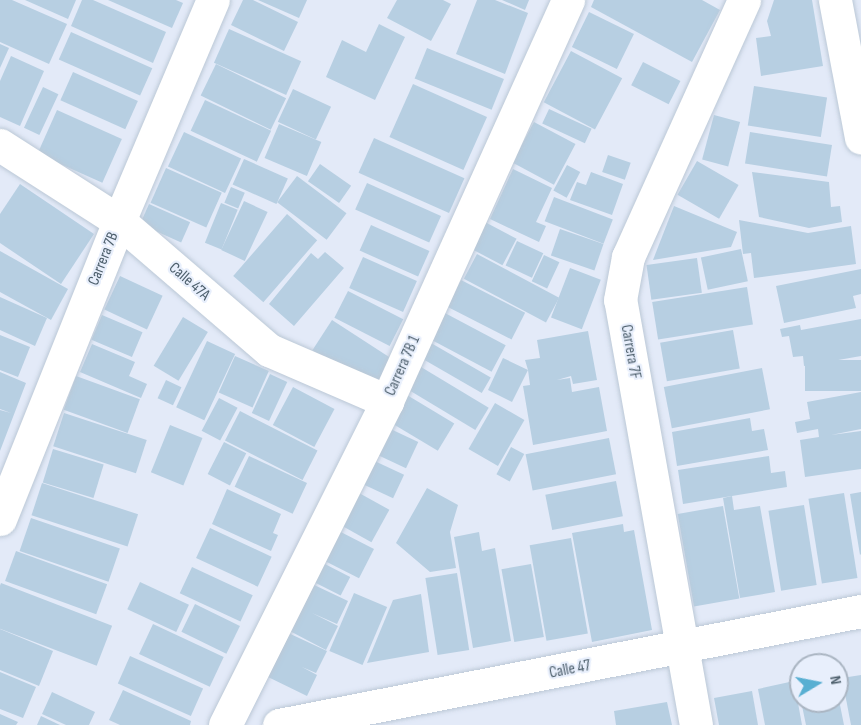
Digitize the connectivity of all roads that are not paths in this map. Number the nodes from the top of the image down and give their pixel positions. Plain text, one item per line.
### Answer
1 (213, 0) edge
2 (567, 0) edge
3 (744, 0) edge
4 (835, 0) edge
5 (861, 138) edge
6 (0, 145) edge
7 (119, 221) junction
8 (387, 401) junction
9 (0, 519) edge
10 (861, 611) edge
11 (682, 649) junction
12 (236, 722) edge
13 (279, 725) edge
14 (696, 725) edge

1 - 7 street, Carrera 7B
2 - 8 street, Carrera 7B 1
3 - 11 street, Carrera 7F
4 - 5 street
6 - 7 street, Calle 47A
7 - 8 street, Calle 47A
7 - 9 street, Carrera 7B
8 - 12 street, Carrera 7B 1
10 - 11 street, Calle 47
11 - 13 street, Calle 47
11 - 14 street, Carrera 7F

